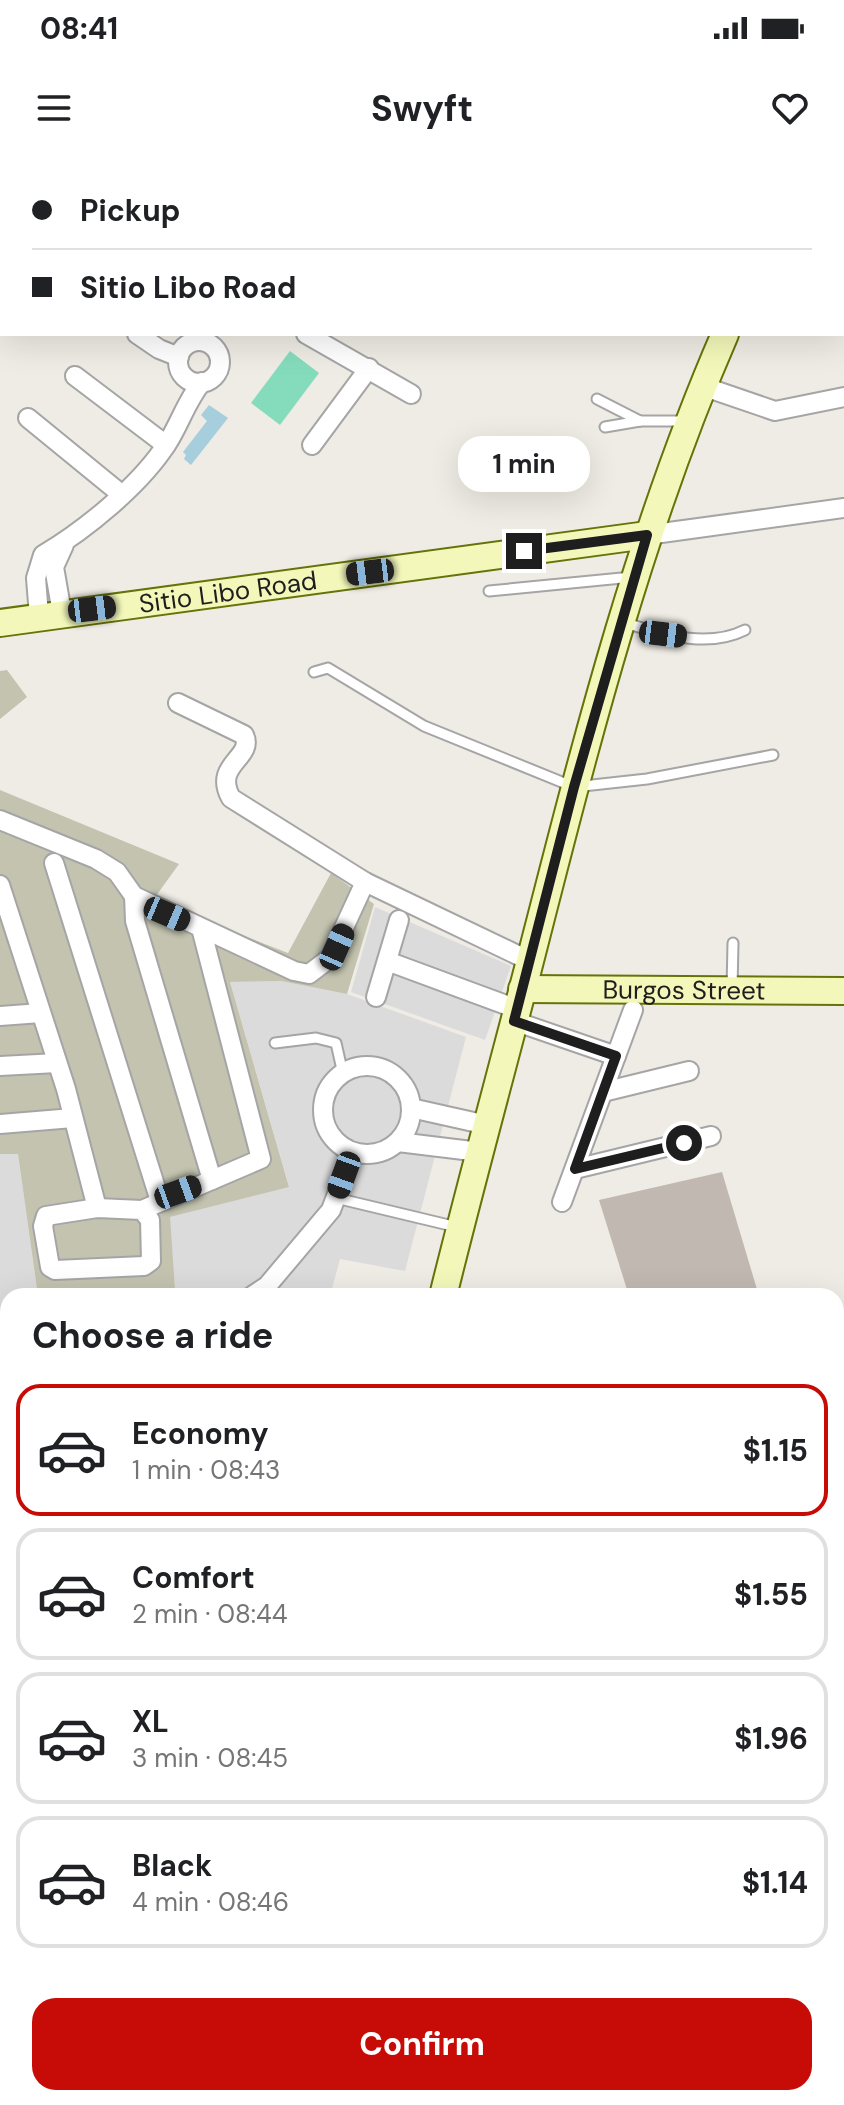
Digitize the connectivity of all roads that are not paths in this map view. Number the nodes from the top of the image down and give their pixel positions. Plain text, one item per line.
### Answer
1 (140, 336) edge
2 (310, 336) edge
3 (724, 336) edge
4 (214, 341) edge
5 (179, 357) junction
6 (369, 368) junction
7 (75, 376) dead end
8 (202, 382) junction
9 (702, 386) junction
10 (411, 394) dead end
11 (844, 397) edge
12 (597, 399) dead end
13 (28, 418) dead end
14 (640, 421) junction
15 (688, 421) junction
16 (605, 427) dead end
17 (166, 445) junction
18 (312, 445) dead end
19 (121, 494) junction
20 (844, 508) edge
21 (647, 535) junction
22 (635, 576) junction
23 (489, 591) dead end
24 (45, 615) junction
25 (622, 622) junction
26 (0, 623) edge
27 (745, 630) dead end
28 (314, 672) dead end
29 (178, 703) dead end
30 (773, 755) dead end
31 (574, 787) junction
32 (0, 820) edge
33 (54, 863) dead end
34 (365, 882) junction
35 (0, 885) edge
36 (134, 896) junction
37 (399, 920) dead end
38 (201, 928) junction
39 (733, 943) dead end
40 (387, 961) junction
41 (530, 961) junction
42 (844, 991) edge
43 (732, 993) junction
44 (376, 997) dead end
45 (518, 1006) junction
46 (633, 1010) dead end
47 (41, 1013) junction
48 (0, 1016) edge
49 (275, 1043) dead end
50 (616, 1056) junction
51 (57, 1063) junction
52 (0, 1066) edge
53 (689, 1071) dead end
54 (343, 1074) junction
55 (603, 1092) junction
56 (411, 1108) junction
57 (73, 1118) junction
58 (0, 1124) edge
59 (487, 1125) junction
60 (711, 1136) dead end
61 (398, 1142) junction
62 (353, 1152) junction
63 (480, 1152) junction
64 (575, 1169) junction
65 (212, 1180) junction
66 (336, 1198) junction
67 (160, 1201) junction
68 (562, 1202) dead end
69 (97, 1208) junction
70 (142, 1210) junction
71 (460, 1228) junction
72 (260, 1288) edge
73 (445, 1288) edge

1 - 5 street
2 - 6 street
3 - 9 street
4 - 5 street
4 - 8 street
5 - 8 street
6 - 10 street
6 - 18 street
7 - 17 street
8 - 17 street
9 - 11 street
9 - 15 street
12 - 14 lane
13 - 19 street
14 - 15 lane
14 - 16 lane
15 - 21 street
17 - 19 street
19 - 24 street
20 - 21 street
21 - 22 street
21 - 24 street, Sitio Libo Road
22 - 23 lane
22 - 25 street
24 - 26 street, Sitio Libo Road
25 - 27 lane
25 - 31 street
28 - 31 lane
29 - 34 street
30 - 31 lane
31 - 41 street
32 - 36 street
33 - 67 street
34 - 38 street
34 - 41 street
35 - 47 street
36 - 38 street
36 - 65 street
37 - 40 street
38 - 65 street
39 - 43 lane
40 - 44 street
40 - 45 street
41 - 45 street
42 - 43 street, Burgos Street
43 - 45 street, Burgos Street
45 - 50 street
45 - 59 street
46 - 50 street
47 - 48 street
47 - 51 street
49 - 54 lane
50 - 55 street
51 - 52 street
51 - 57 street
53 - 55 street
54 - 56 street
54 - 62 street
55 - 64 street
56 - 59 street
56 - 61 street
57 - 58 street
57 - 69 street
59 - 63 street
60 - 64 street
61 - 62 street
61 - 63 street
62 - 66 street
63 - 71 street
64 - 68 street
65 - 67 street
66 - 71 lane
66 - 72 street
67 - 70 street
69 - 70 street
69 - 70 street
71 - 73 street

